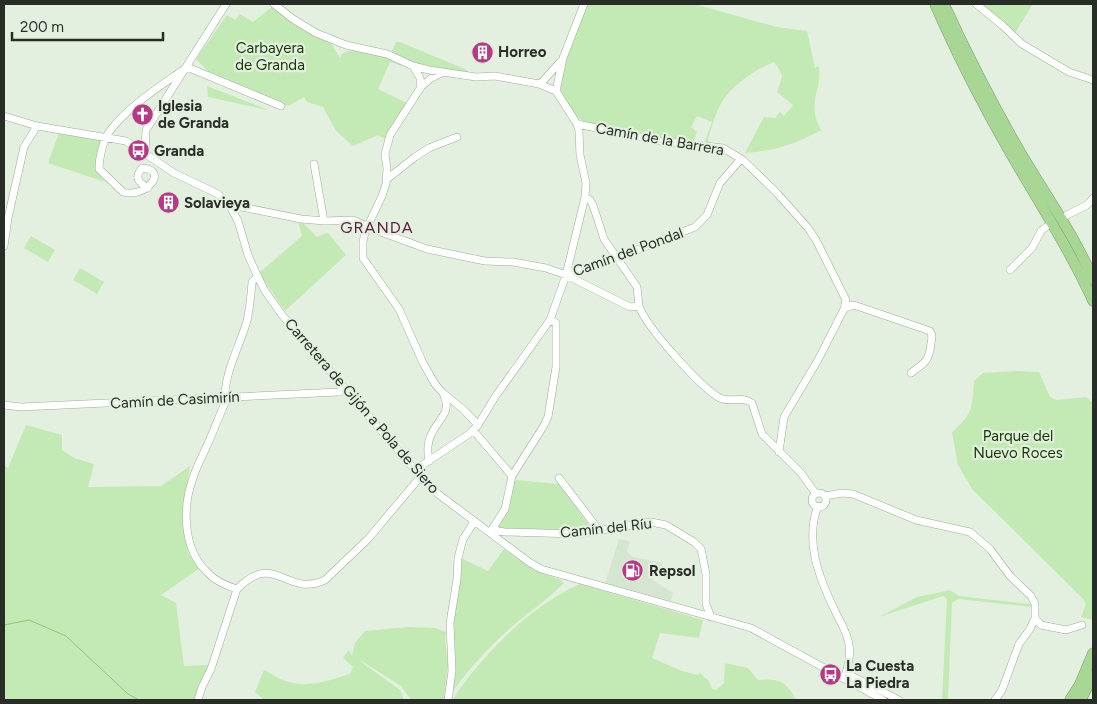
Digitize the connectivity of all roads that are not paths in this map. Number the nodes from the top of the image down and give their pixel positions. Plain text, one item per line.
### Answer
1 (226, 4) edge
2 (277, 4) edge
3 (584, 4) edge
4 (935, 4) edge
5 (944, 4) edge
6 (976, 4) edge
7 (563, 58) junction
8 (413, 66) junction
9 (187, 67) junction
10 (443, 72) junction
11 (1093, 80) edge
12 (539, 84) junction
13 (421, 87) junction
14 (556, 91) junction
15 (151, 94) junction
16 (162, 106) junction
17 (280, 106) dead end
18 (4, 116) edge
19 (119, 122) junction
20 (577, 124) junction
21 (37, 126) junction
22 (107, 137) junction
23 (457, 137) dead end
24 (118, 139) junction
25 (143, 149) junction
26 (741, 158) junction
27 (314, 164) dead end
28 (387, 179) junction
29 (148, 188) dead end
30 (585, 197) junction
31 (1093, 198) edge
32 (231, 208) junction
33 (1067, 214) dead end
34 (324, 221) junction
35 (368, 227) junction
36 (1046, 227) dead end
37 (4, 246) edge
38 (617, 258) junction
39 (1010, 270) dead end
40 (566, 275) junction
41 (258, 276) junction
42 (1093, 279) edge
43 (1093, 301) edge
44 (639, 306) junction
45 (844, 309) junction
46 (550, 320) junction
47 (911, 373) dead end
48 (345, 389) junction
49 (443, 393) junction
50 (224, 398) junction
51 (4, 405) edge
52 (476, 428) junction
53 (779, 452) junction
54 (404, 457) junction
55 (426, 463) junction
56 (415, 470) junction
57 (421, 476) junction
58 (512, 476) junction
59 (559, 478) dead end
60 (816, 494) junction
61 (825, 496) junction
62 (818, 506) junction
63 (474, 522) junction
64 (491, 530) junction
65 (596, 530) junction
66 (237, 590) junction
67 (711, 617) junction
68 (1035, 618) junction
69 (1082, 625) dead end
70 (1093, 653) edge
71 (1093, 675) edge
72 (845, 676) junction
73 (1093, 686) edge
74 (198, 700) edge
75 (448, 700) edge
76 (883, 700) edge
77 (899, 700) edge
78 (996, 700) edge
79 (1070, 700) edge
80 (1080, 700) edge
81 (1086, 700) edge

1 - 9 street
2 - 8 street
3 - 7 street
4 - 43 highway
5 - 42 highway
6 - 11 street
7 - 12 street
7 - 14 street
8 - 10 street
8 - 13 street
9 - 15 street
9 - 16 street
9 - 17 street
10 - 12 street
10 - 13 street
12 - 14 street
13 - 28 street
14 - 20 street
15 - 16 street
15 - 19 street
16 - 25 street
18 - 21 street, Carretera de Gijón a Pola de Siero
19 - 22 street
19 - 24 street
20 - 26 street, Camín de la Barrera
20 - 30 street
21 - 22 street, Carretera de Gijón a Pola de Siero
21 - 37 street
22 - 24 street, Carretera de Gijón a Pola de Siero
22 - 29 street
23 - 28 street
24 - 25 street, Carretera de Gijón a Pola de Siero
25 - 32 street, Carretera de Gijón a Pola de Siero
26 - 38 street, Camín del Pondal
26 - 45 street, Camín de la Barrera
27 - 34 street
28 - 35 street
30 - 38 street
30 - 40 street
31 - 33 street
32 - 34 street
32 - 41 street, Carretera de Gijón a Pola de Siero
34 - 35 street
35 - 40 street
35 - 49 street
36 - 39 street
38 - 40 street, Camín del Pondal
38 - 44 street
40 - 44 street
40 - 46 street
41 - 48 street, Carretera de Gijón a Pola de Siero
41 - 50 street
44 - 53 street
45 - 47 street
45 - 53 street
46 - 52 street
46 - 58 street
48 - 50 street, Camín de Casimirín
48 - 54 street, Carretera de Gijón a Pola de Siero
49 - 52 street
49 - 55 street
50 - 51 street, Camín de Casimirín
50 - 66 street
52 - 55 street
52 - 58 street
53 - 60 street
54 - 55 street
54 - 56 street, Carretera de Gijón a Pola de Siero
55 - 56 street
56 - 57 street, Carretera de Gijón a Pola de Siero
57 - 63 street, Carretera de Gijón a Pola de Siero
57 - 66 street
58 - 64 street
59 - 65 street
60 - 61 street
60 - 62 street
61 - 62 street
61 - 68 street
62 - 72 street
63 - 64 street, Carretera de Gijón a Pola de Siero
63 - 75 street
64 - 65 street, Camín del Ríu
64 - 67 street, Carretera de Gijón a Pola de Siero
65 - 67 street, Camín del Ríu
66 - 74 street
67 - 72 street, Carretera de Gijón a Pola de Siero
68 - 69 street
68 - 78 street
70 - 79 highway
71 - 80 highway
72 - 76 street, Carretera de Gijón a Pola de Siero
72 - 77 street
73 - 81 highway

